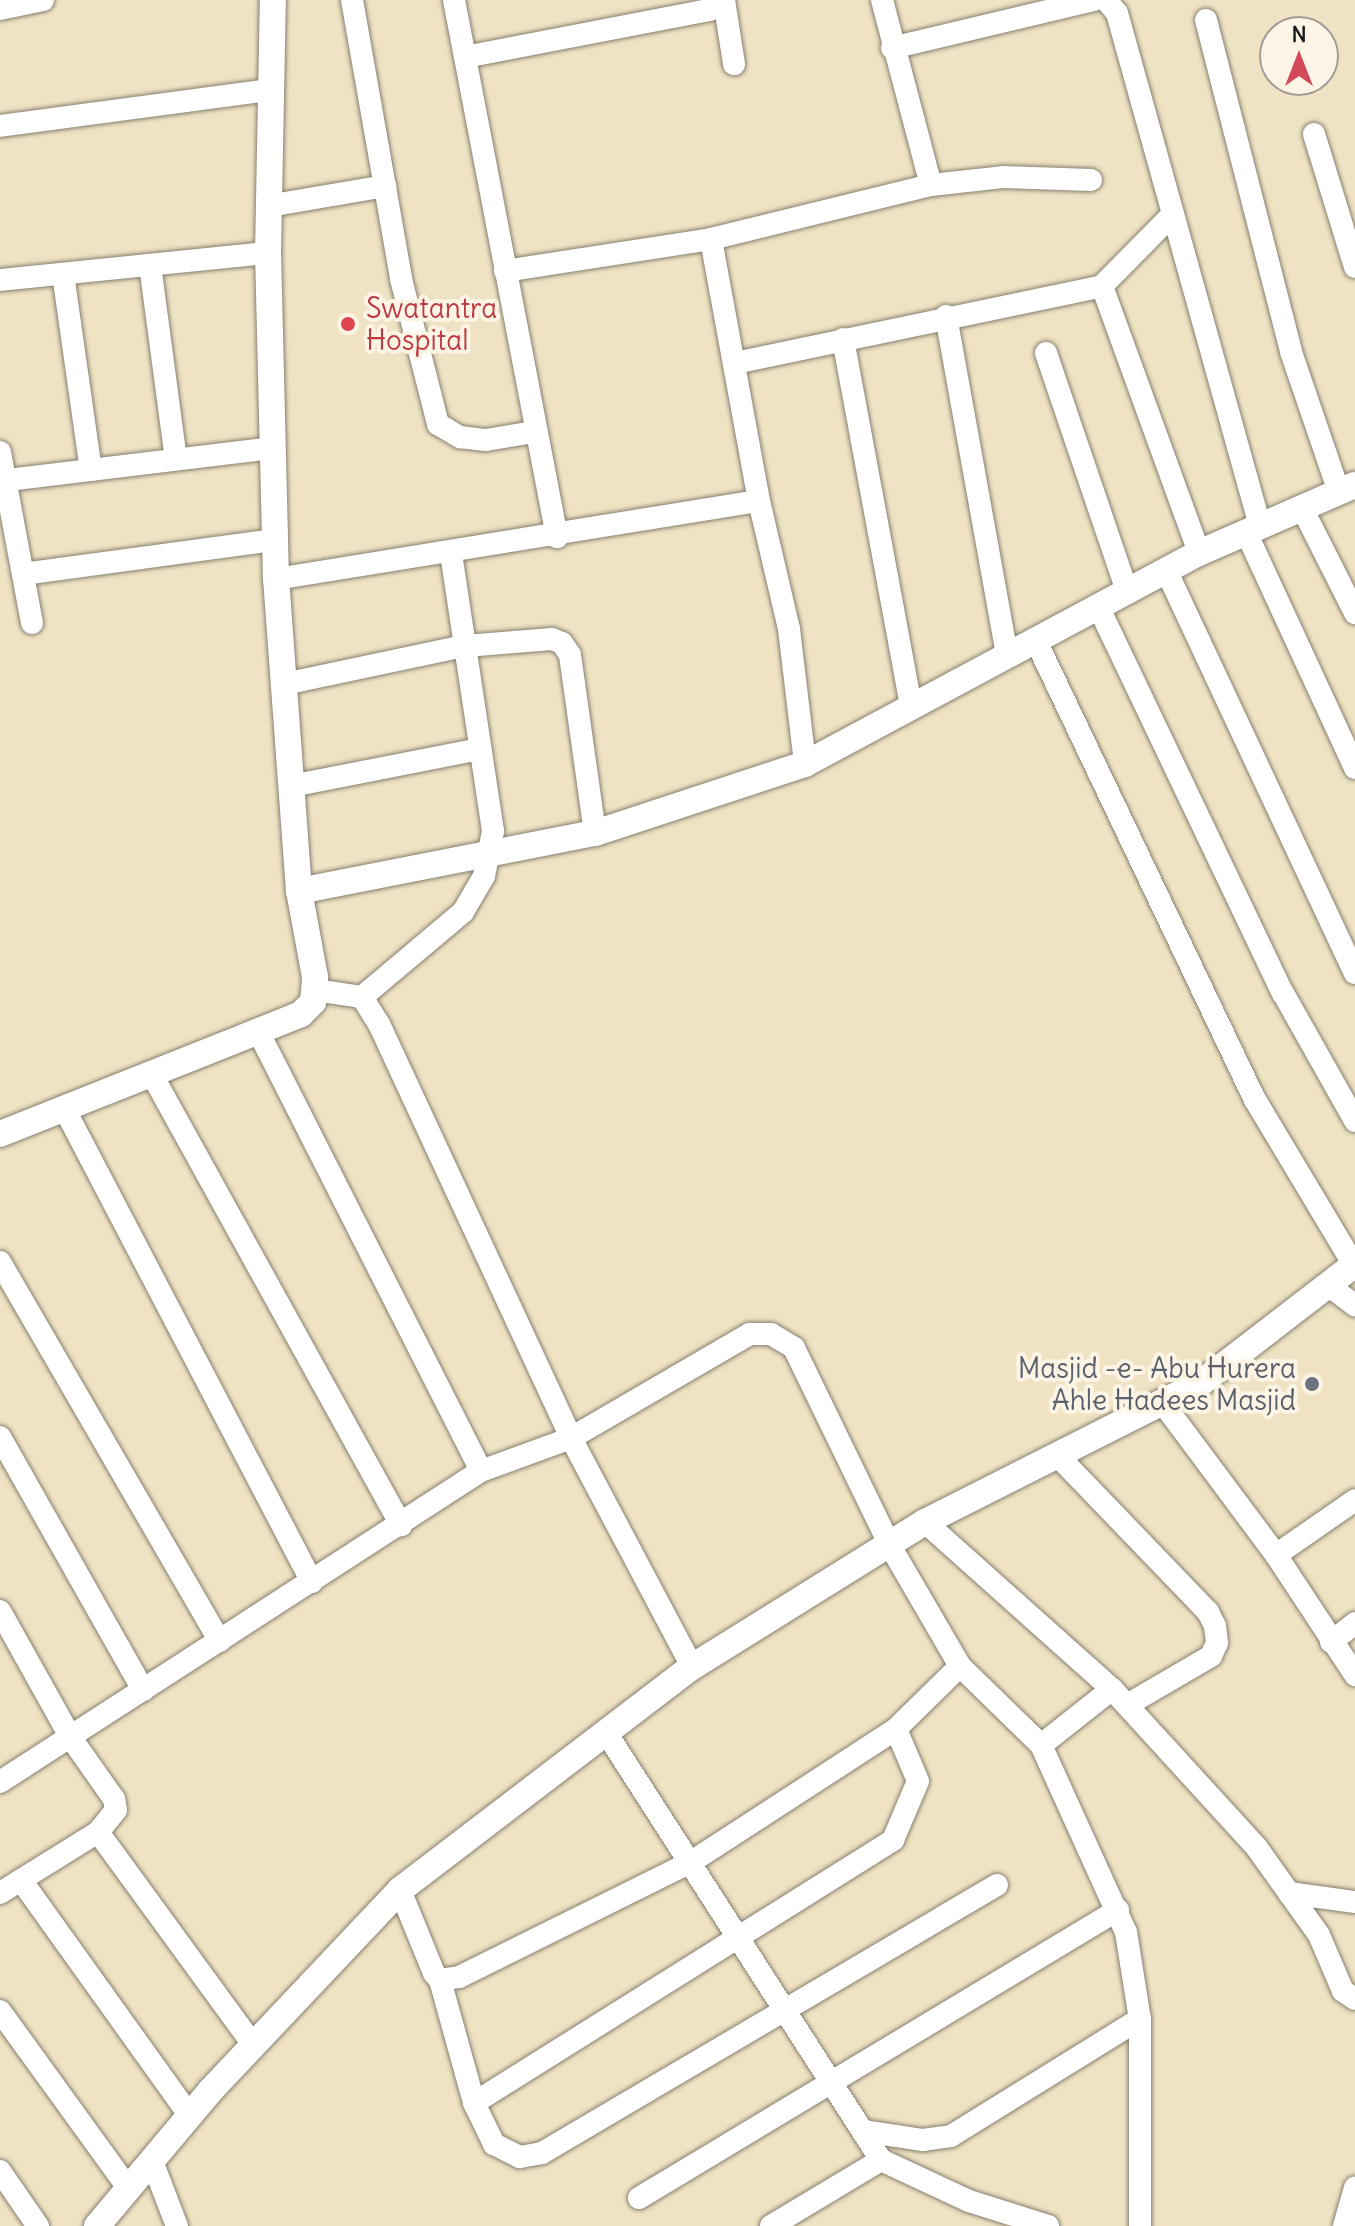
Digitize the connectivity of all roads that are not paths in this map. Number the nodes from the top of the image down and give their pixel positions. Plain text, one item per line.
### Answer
1 (43, 0) edge
2 (273, 0) edge
3 (352, 0) edge
4 (454, 0) edge
5 (721, 0) edge
6 (882, 0) edge
7 (1094, 0) edge
8 (1106, 0) edge
9 (0, 9) edge
10 (1206, 20) dead end
11 (892, 48) junction
12 (465, 57) junction
13 (734, 64) dead end
14 (269, 90) junction
15 (0, 126) edge
16 (1314, 134) dead end
17 (1091, 180) dead end
18 (931, 185) junction
19 (385, 186) junction
20 (268, 206) junction
21 (1346, 206) edge
22 (1173, 214) junction
23 (711, 239) junction
24 (268, 253) junction
25 (150, 265) junction
26 (1355, 267) edge
27 (505, 271) junction
28 (63, 274) junction
29 (0, 280) edge
30 (1102, 286) junction
31 (946, 316) junction
32 (843, 339) junction
33 (1046, 353) dead end
34 (735, 363) junction
35 (534, 432) junction
36 (273, 448) junction
37 (0, 452) edge
38 (176, 459) junction
39 (91, 470) junction
40 (3, 480) edge
41 (1347, 488) edge
42 (759, 501) junction
43 (1302, 508) junction
44 (1253, 529) junction
45 (557, 537) junction
46 (451, 553) junction
47 (1199, 553) junction
48 (276, 558) junction
49 (1166, 570) junction
50 (23, 574) junction
51 (1127, 591) junction
52 (1098, 606) junction
53 (1355, 613) edge
54 (32, 623) dead end
55 (1035, 639) junction
56 (465, 646) junction
57 (1007, 654) junction
58 (284, 684) junction
59 (911, 705) junction
60 (480, 749) junction
61 (805, 764) junction
62 (1355, 768) edge
63 (291, 786) junction
64 (595, 833) junction
65 (487, 858) junction
66 (299, 891) junction
67 (1355, 973) edge
68 (315, 990) junction
69 (362, 997) junction
70 (258, 1031) junction
71 (151, 1073) junction
72 (64, 1108) junction
73 (1355, 1121) edge
74 (0, 1134) edge
75 (0, 1262) edge
76 (1355, 1264) edge
77 (1328, 1285) junction
78 (1355, 1305) edge
79 (1162, 1402) junction
80 (0, 1437) edge
81 (571, 1438) junction
82 (1057, 1455) junction
83 (481, 1471) junction
84 (1355, 1500) edge
85 (925, 1522) junction
86 (401, 1525) junction
87 (889, 1544) junction
88 (1276, 1555) junction
89 (312, 1582) junction
90 (0, 1611) edge
91 (1355, 1623) edge
92 (220, 1641) junction
93 (1331, 1642) junction
94 (960, 1666) junction
95 (692, 1667) junction
96 (1355, 1675) edge
97 (143, 1690) junction
98 (1120, 1697) junction
99 (896, 1729) junction
100 (607, 1734) junction
101 (71, 1738) junction
102 (1041, 1745) junction
103 (0, 1781) edge
104 (98, 1832) junction
105 (691, 1862) junction
106 (21, 1880) junction
107 (997, 1885) dead end
108 (400, 1890) junction
109 (0, 1893) edge
110 (1289, 1893) junction
111 (1355, 1902) edge
112 (1118, 1910) junction
113 (738, 1934) junction
114 (440, 1980) junction
115 (1355, 1999) edge
116 (0, 2011) edge
117 (788, 2012) junction
118 (1140, 2019) junction
119 (254, 2046) junction
120 (834, 2084) junction
121 (474, 2103) junction
122 (189, 2115) junction
123 (863, 2131) junction
124 (881, 2160) junction
125 (152, 2161) junction
126 (0, 2171) edge
127 (126, 2185) junction
128 (1355, 2188) edge
129 (639, 2198) dead end
130 (38, 2226) edge
131 (97, 2226) edge
132 (177, 2226) edge
133 (771, 2226) edge
134 (1048, 2226) edge
135 (1140, 2226) edge
136 (1344, 2226) edge

1 - 9 street
2 - 14 street
3 - 19 street
4 - 12 street
5 - 12 street
5 - 13 street
6 - 11 street
7 - 11 street
8 - 22 street
10 - 41 street
11 - 18 street
12 - 27 street
14 - 15 street
14 - 20 street
16 - 21 street
17 - 18 street
18 - 23 street
19 - 20 street
19 - 35 street
20 - 24 street
21 - 26 street
22 - 30 street
22 - 44 street
23 - 27 street
23 - 34 street
24 - 25 street
24 - 36 street
25 - 28 street
25 - 38 street
27 - 35 street
28 - 29 street
28 - 39 street
30 - 31 street
30 - 47 street
31 - 32 street
31 - 57 street
32 - 34 street
32 - 59 street
33 - 51 street
34 - 42 street
35 - 45 street
36 - 38 street
36 - 48 street
37 - 40 street
38 - 39 street
39 - 40 street
40 - 50 street
41 - 43 street
42 - 45 street
42 - 61 street
43 - 44 street
43 - 53 street
44 - 47 street
44 - 62 street
45 - 46 street
46 - 48 street
46 - 56 street
47 - 49 street
48 - 50 street
48 - 58 street
49 - 51 street
49 - 67 street
50 - 54 street
51 - 52 street
52 - 55 street
52 - 73 street
55 - 57 street
55 - 76 street
56 - 58 street
56 - 60 street
56 - 64 street
57 - 59 street
58 - 63 street
59 - 61 street
60 - 63 street
60 - 65 street
61 - 64 street
63 - 66 street
64 - 65 street
65 - 66 street
65 - 69 street
66 - 68 street
68 - 69 street
68 - 70 street
69 - 81 street
70 - 71 street
70 - 83 street
71 - 72 street
71 - 86 street
72 - 74 street
72 - 89 street
75 - 92 street
76 - 77 street
77 - 78 street
77 - 79 street
79 - 82 street
79 - 88 street
80 - 97 street
81 - 83 street
81 - 87 street
81 - 95 street
82 - 85 street
82 - 98 street
83 - 86 street
84 - 88 street
85 - 87 street
85 - 98 street
86 - 89 street
87 - 94 street
87 - 95 street
88 - 93 street
89 - 92 street
90 - 101 street
91 - 93 street
92 - 97 street
93 - 96 street
94 - 99 street
94 - 102 street
95 - 100 street
97 - 101 street
98 - 102 street
98 - 110 street
99 - 105 street
99 - 113 street
100 - 105 street
100 - 108 street
101 - 103 street
101 - 104 street
102 - 112 street
104 - 106 street
104 - 119 street
105 - 113 street
105 - 114 street
106 - 109 street
106 - 122 street
107 - 117 street
108 - 114 street
108 - 119 street
110 - 111 street
110 - 115 street
112 - 118 street
112 - 120 street
113 - 117 street
113 - 121 street
114 - 121 street
116 - 127 street
117 - 120 street
117 - 121 street
118 - 123 street
118 - 135 street
119 - 122 street
120 - 123 street
120 - 129 street
122 - 125 street
123 - 124 street
124 - 133 street
124 - 134 street
125 - 127 street
125 - 132 street
126 - 130 street
127 - 131 street
128 - 136 street

